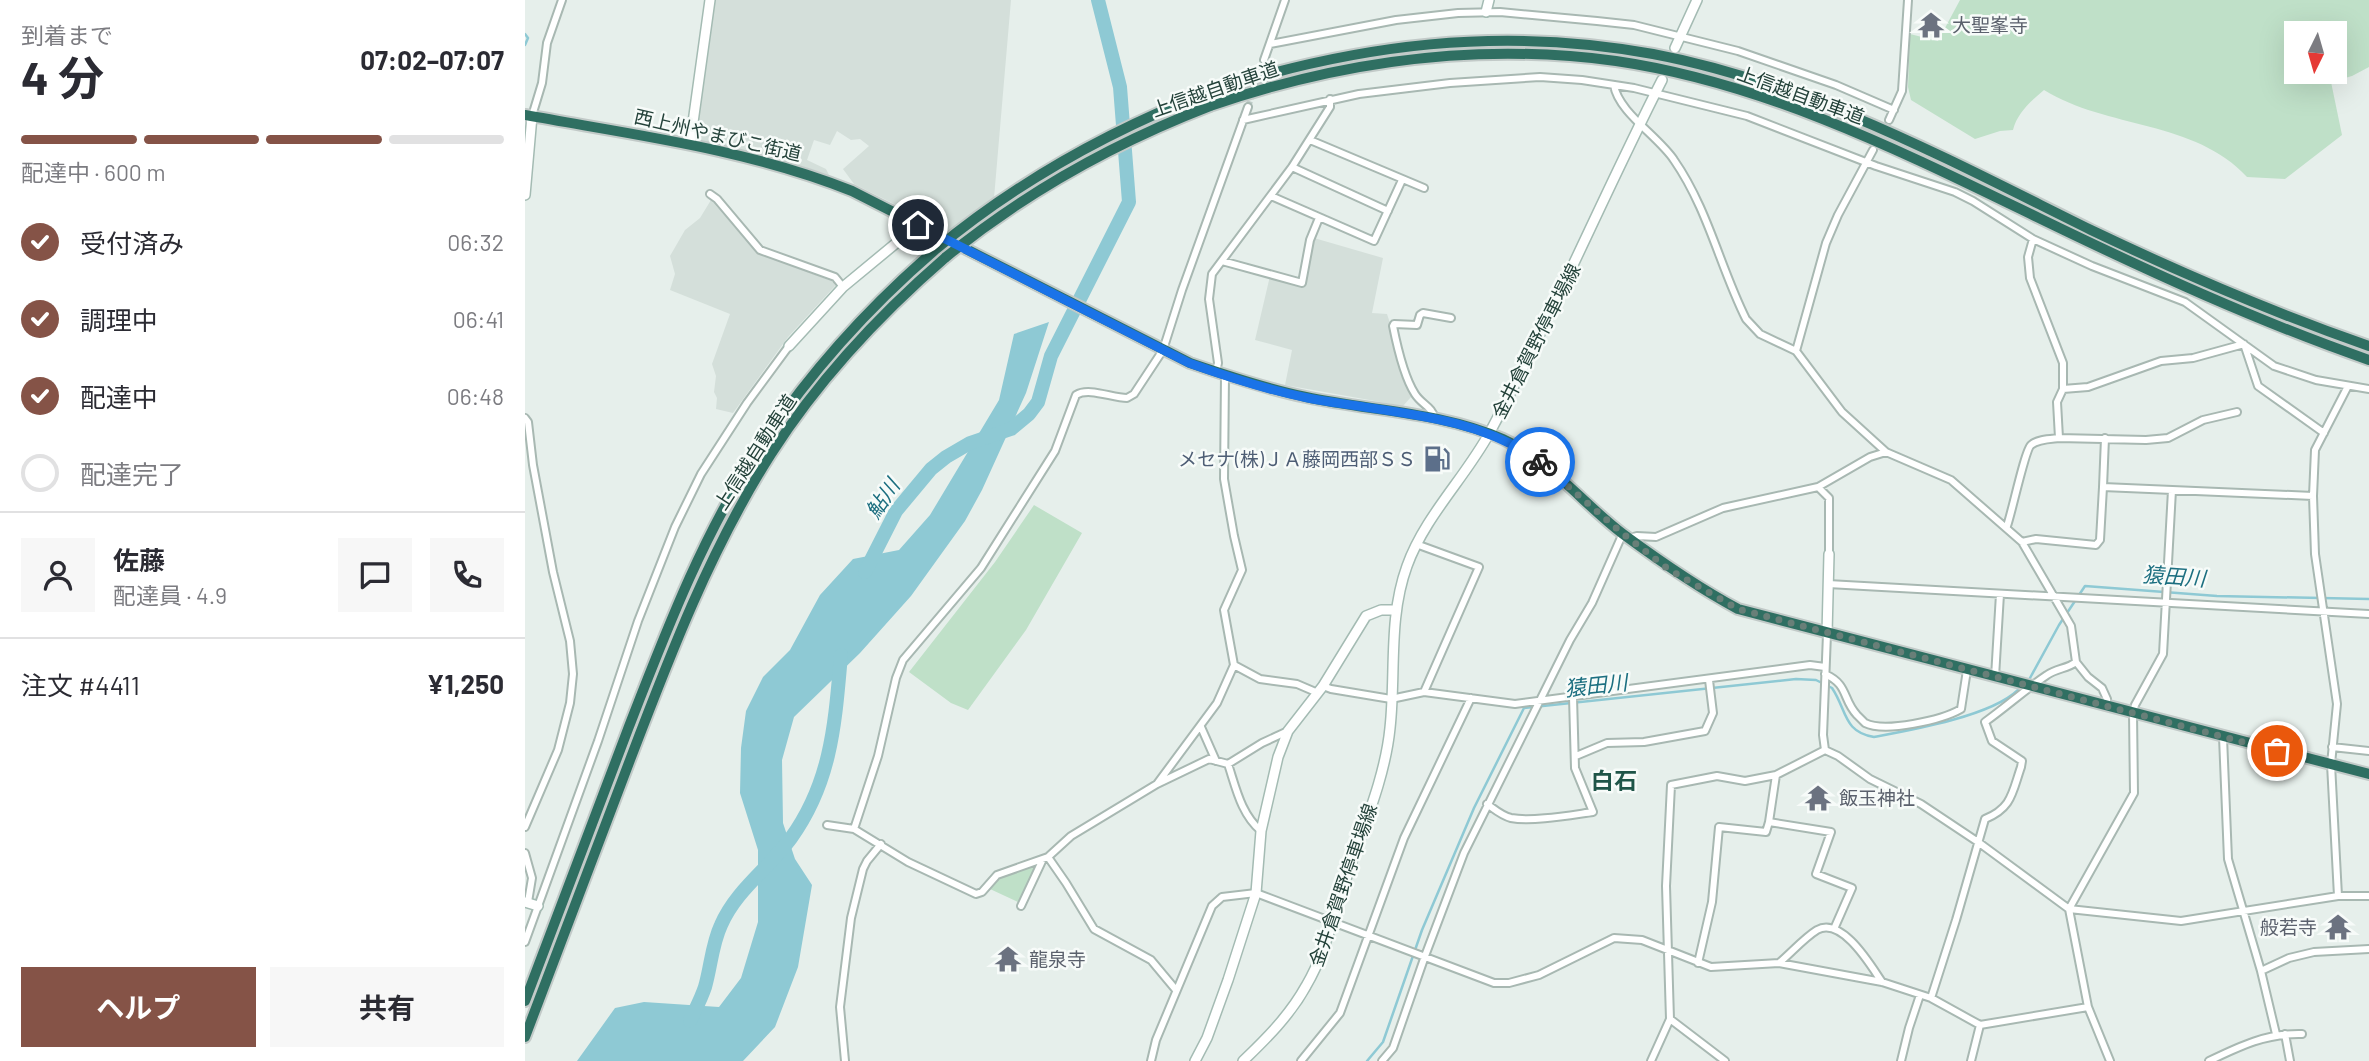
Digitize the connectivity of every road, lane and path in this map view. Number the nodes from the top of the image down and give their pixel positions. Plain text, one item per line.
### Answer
1 (709, 0) edge
2 (1285, 0) edge
3 (1489, 0) edge
4 (1697, 0) edge
5 (1908, 0) edge
6 (560, 1) edge
7 (1486, 12) junction
8 (1680, 36) junction
9 (1270, 44) junction
10 (1675, 48) dead end
11 (1265, 60) tunnel mouth
12 (1662, 80) dead end
13 (1614, 85) junction
14 (1655, 94) junction
15 (1330, 99) junction
16 (1248, 107) tunnel mouth
17 (1894, 110) junction
18 (528, 115) edge
19 (1244, 120) junction
20 (1889, 120) dead end
21 (1641, 123) junction
22 (1310, 140) junction
23 (689, 144) junction
24 (1873, 149) dead end
25 (1866, 162) junction
26 (1292, 167) junction
27 (1402, 180) junction
28 (1425, 188) dead end
29 (709, 194) dead end
30 (525, 195) edge
31 (1271, 196) junction
32 (1388, 211) junction
33 (1319, 218) junction
34 (918, 225) junction
35 (2033, 239) junction
36 (1222, 261) junction
37 (843, 287) junction
38 (1451, 318) dead end
39 (2244, 344) junction
40 (789, 346) joint
41 (2369, 346) edge
42 (1163, 350) junction
43 (1796, 351) junction
44 (2369, 360) edge
45 (1221, 374) junction
46 (2348, 386) junction
47 (2063, 389) junction
48 (2369, 389) edge
49 (2237, 412) dead end
50 (525, 418) edge
51 (1436, 420) junction
52 (2324, 433) junction
53 (1489, 434) junction
54 (2059, 438) junction
55 (2105, 438) junction
56 (1887, 452) junction
57 (533, 465) junction
58 (525, 468) edge
59 (1818, 487) junction
60 (2103, 487) junction
61 (2172, 490) junction
62 (2313, 496) junction
63 (2007, 526) junction
64 (1626, 536) junction
65 (2022, 542) junction
66 (1416, 544) junction
67 (1829, 554) joint
68 (1828, 584) junction
69 (2000, 594) junction
70 (2054, 597) junction
71 (2167, 603) junction
72 (1396, 610) junction
73 (2323, 611) junction
74 (2369, 614) edge
75 (1826, 634) junction
76 (2076, 662) junction
77 (1234, 665) junction
78 (1967, 670) junction
79 (1825, 671) junction
80 (1994, 677) junction
81 (1710, 681) junction
82 (2033, 687) junction
83 (1320, 689) junction
84 (1424, 692) junction
85 (1471, 698) junction
86 (1391, 699) junction
87 (1573, 699) junction
88 (1539, 702) junction
89 (2106, 706) junction
90 (2133, 713) junction
91 (1201, 727) junction
92 (1288, 732) junction
93 (2223, 737) junction
94 (2332, 747) junction
95 (1825, 750) junction
96 (2369, 751) edge
97 (1576, 756) junction
98 (1216, 761) junction
99 (1228, 764) junction
100 (2331, 764) junction
101 (2369, 774) edge
102 (1776, 775) junction
103 (1157, 784) junction
104 (1487, 804) junction
105 (1769, 822) junction
106 (827, 825) dead end
107 (525, 827) edge
108 (854, 829) junction
109 (1261, 831) junction
110 (1978, 842) junction
111 (881, 844) junction
112 (525, 853) edge
113 (1046, 858) junction
114 (1256, 893) junction
115 (2338, 896) junction
116 (2369, 896) edge
117 (526, 902) edge
118 (538, 906) junction
119 (1021, 906) dead end
120 (2069, 909) junction
121 (2245, 910) junction
122 (1332, 921) junction
123 (1835, 929) junction
124 (1368, 934) junction
125 (525, 942) edge
126 (1667, 950) junction
127 (2369, 950) edge
128 (1425, 956) junction
129 (1698, 963) junction
130 (1779, 963) junction
131 (2262, 971) junction
132 (1882, 982) junction
133 (1176, 990) junction
134 (1920, 995) junction
135 (1931, 998) junction
136 (525, 1001) edge
137 (2088, 1007) junction
138 (1670, 1019) junction
139 (1980, 1025) junction
140 (2276, 1034) junction
141 (2285, 1034) junction
142 (2302, 1034) dead end
143 (525, 1037) edge
144 (845, 1061) edge
145 (1151, 1061) edge
146 (1195, 1061) edge
147 (1243, 1061) edge
148 (1301, 1061) edge
149 (1382, 1061) edge
150 (1651, 1061) edge
151 (1725, 1061) edge
152 (1901, 1061) edge
153 (1971, 1061) edge
154 (2110, 1061) edge
155 (2209, 1061) edge
156 (2290, 1061) edge

1 - 23 main road
2 - 9 street
3 - 7 main road
4 - 8 main road
5 - 17 street
6 - 18 street
7 - 8 street
7 - 9 street
8 - 10 main road
8 - 17 street
9 - 11 street
12 - 14 main road, 金井倉賀野停車場線
13 - 14 street
13 - 15 street
13 - 21 street
14 - 21 main road, 金井倉賀野停車場線
14 - 25 street
15 - 19 street
15 - 22 street
16 - 19 street
17 - 20 street
18 - 23 highway, 西上州やまびこ街道
18 - 30 main road
19 - 42 street
21 - 43 street
21 - 53 main road, 金井倉賀野停車場線
22 - 26 street
22 - 27 street
23 - 34 highway, 西上州やまびこ街道
24 - 25 street
25 - 35 street
25 - 43 street
26 - 31 street
26 - 32 street
27 - 28 street
27 - 32 street
29 - 37 street
31 - 33 street
31 - 36 street
32 - 33 street
33 - 36 street
34 - 37 main road
34 - 42 highway, 西上州やまびこ街道
35 - 39 street
35 - 47 street
36 - 45 street
37 - 40 main road
38 - 51 street
39 - 46 street
39 - 47 street
39 - 52 street
40 - 118 street
41 - 136 highway, 上信越自動車道, bridge
42 - 45 highway, 西上州やまびこ街道
42 - 108 street
43 - 56 street
44 - 143 highway, 上信越自動車道, bridge
45 - 51 highway, 西上州やまびこ街道
45 - 77 street
46 - 48 street
46 - 52 street
47 - 54 street
49 - 55 street
50 - 57 street
51 - 53 highway, 西上州やまびこ街道
52 - 62 street
53 - 64 highway, 西上州やまびこ街道
53 - 66 main road, 金井倉賀野停車場線
54 - 55 street
54 - 63 street
55 - 60 street
56 - 59 street
56 - 63 street
57 - 58 street
57 - 107 street
59 - 64 street
59 - 67 street
60 - 61 street
60 - 65 street
61 - 62 street
61 - 71 street
62 - 73 street
63 - 65 street
64 - 75 highway, 西上州やまびこ街道
64 - 88 street
65 - 70 street
66 - 72 main road, 金井倉賀野停車場線
66 - 84 street
67 - 68 main road
68 - 69 street
68 - 75 main road
69 - 70 street
69 - 80 street
70 - 71 street
70 - 76 street
71 - 73 street
71 - 90 street
72 - 83 main road
72 - 86 main road, 金井倉賀野停車場線
73 - 74 street
73 - 94 street
75 - 78 highway, 西上州やまびこ街道
75 - 79 street
76 - 82 street
76 - 89 street
77 - 83 street
77 - 91 street
78 - 79 street
78 - 80 highway, 西上州やまびこ街道
79 - 81 street
79 - 95 street
80 - 82 highway, 西上州やまびこ街道
81 - 87 street
81 - 97 street
82 - 89 highway, 西上州やまびこ街道
82 - 110 street
83 - 86 street
83 - 92 main road
84 - 85 street
84 - 86 street
85 - 88 street
85 - 124 street
86 - 122 main road, 金井倉賀野停車場線
87 - 88 street
87 - 97 street
88 - 104 street
89 - 90 highway, 西上州やまびこ街道
90 - 93 highway, 西上州やまびこ街道
90 - 120 street
91 - 98 street
91 - 103 street
92 - 99 street
92 - 109 main road
93 - 100 highway, 西上州やまびこ街道
93 - 121 street
94 - 96 street
94 - 100 street
95 - 102 street
95 - 110 street
97 - 104 street
98 - 99 street
98 - 103 street
99 - 109 street
100 - 101 highway, 西上州やまびこ街道
100 - 115 street
102 - 105 street
102 - 126 street
103 - 113 street
104 - 128 street
105 - 123 street
105 - 129 street
106 - 108 street
108 - 111 street
109 - 114 main road
110 - 120 street
110 - 135 street
111 - 113 street
111 - 144 street
112 - 117 street
113 - 119 street
113 - 133 street
114 - 122 street
114 - 133 street
114 - 146 main road
115 - 116 street
115 - 121 street
117 - 118 main road
118 - 125 street
120 - 121 street
120 - 137 street
121 - 131 street
122 - 124 street
122 - 147 main road, 金井倉賀野停車場線
123 - 130 street
123 - 132 street
124 - 128 street
124 - 148 street
126 - 128 street
126 - 129 street
126 - 138 street
127 - 131 street
128 - 149 street
129 - 130 street
130 - 132 street
131 - 140 street
132 - 134 street
133 - 145 street
134 - 135 street
134 - 152 street
135 - 139 street
137 - 139 street
137 - 154 street
138 - 150 street
138 - 151 street
139 - 153 street
140 - 141 street
140 - 155 street
141 - 142 street
141 - 156 street

